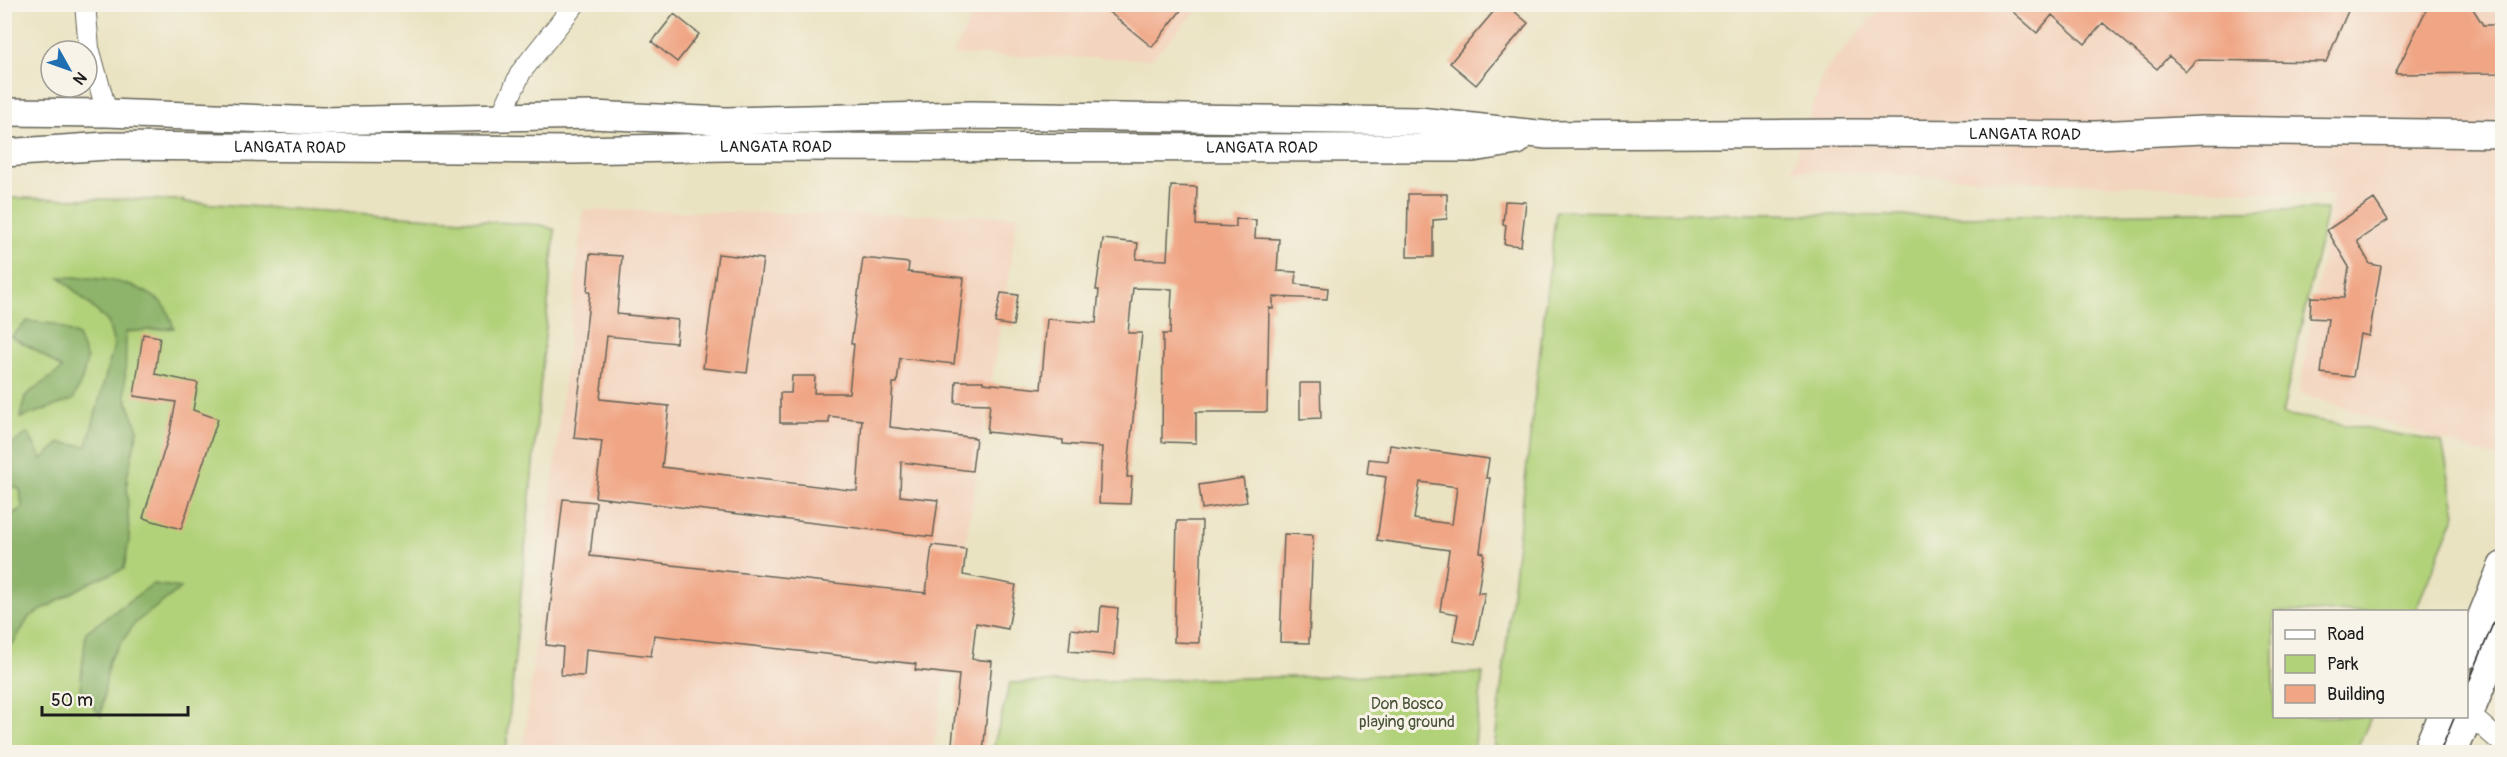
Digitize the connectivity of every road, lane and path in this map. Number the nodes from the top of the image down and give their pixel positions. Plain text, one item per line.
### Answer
1 (86, 4) edge
2 (575, 4) edge
3 (4, 112) edge
4 (107, 113) junction
5 (500, 118) junction
6 (2502, 134) edge
7 (1547, 135) junction
8 (4, 153) edge
9 (2502, 566) edge
10 (2502, 635) edge
11 (2468, 650) edge
12 (2470, 715) junction
13 (2441, 718) edge
14 (2502, 743) edge
15 (2426, 753) edge
16 (2454, 753) edge

1 - 4 street
2 - 5 street
3 - 4 main road, LANGATA ROAD
4 - 5 main road, LANGATA ROAD
5 - 7 main road, LANGATA ROAD
6 - 7 main road, LANGATA ROAD
7 - 8 main road, LANGATA ROAD
9 - 11 main road
10 - 12 main road
12 - 14 street
12 - 16 main road
13 - 15 main road

